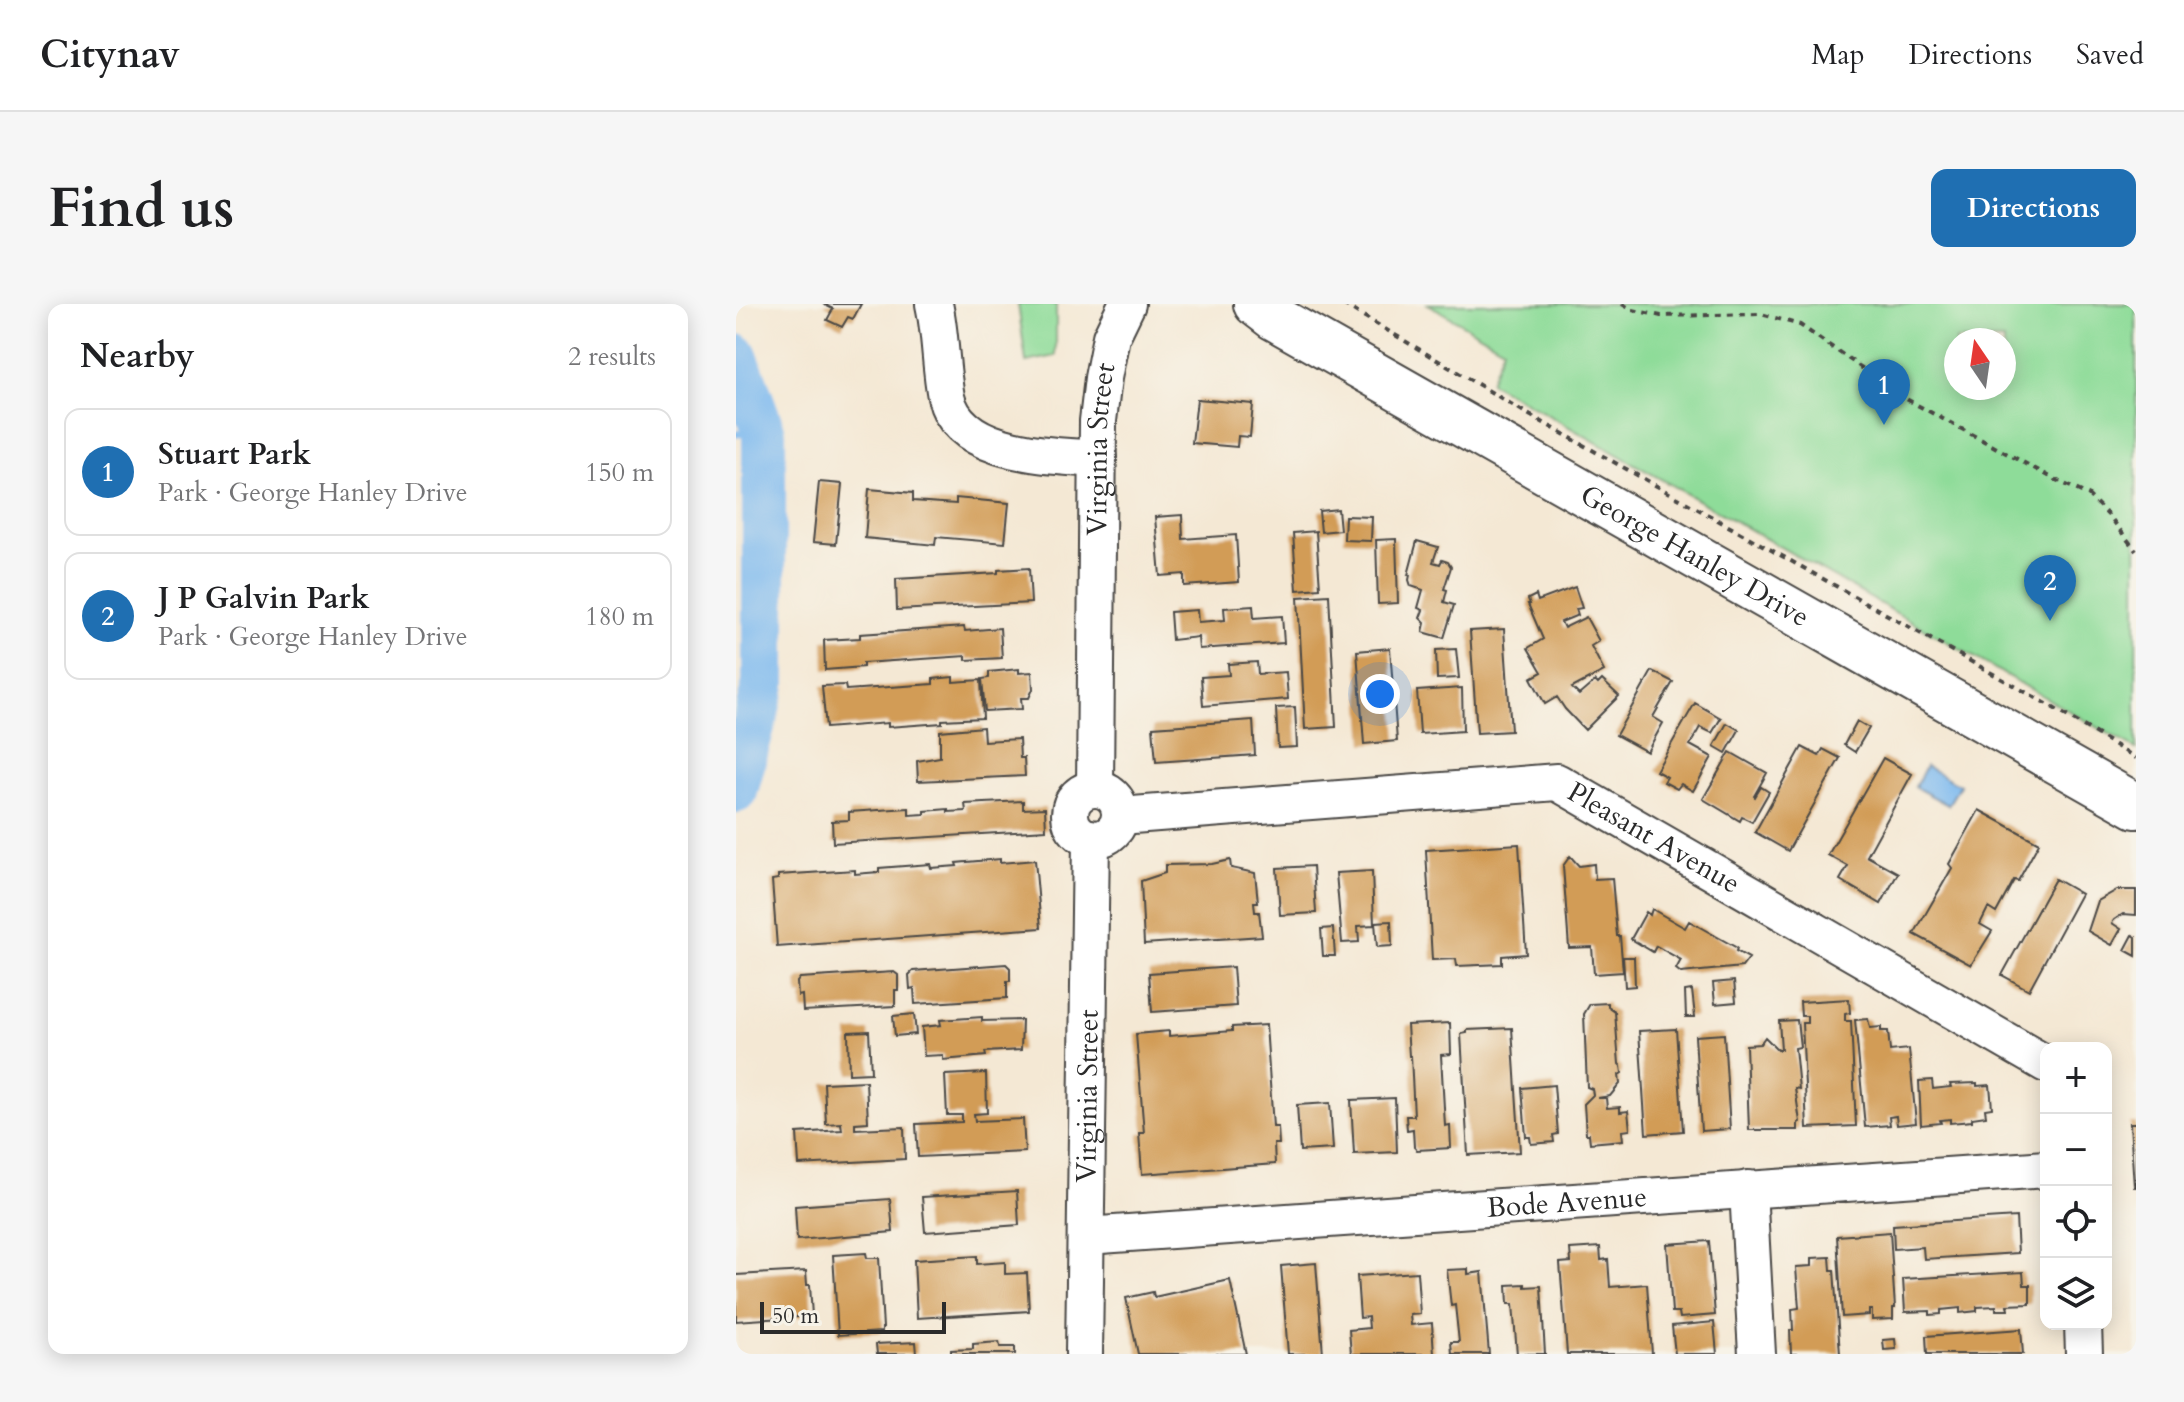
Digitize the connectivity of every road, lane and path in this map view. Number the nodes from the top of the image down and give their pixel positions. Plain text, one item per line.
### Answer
1 (934, 304) edge
2 (1127, 304) edge
3 (1256, 304) edge
4 (1343, 304) edge
5 (1622, 304) edge
6 (1098, 459) junction
7 (2136, 551) edge
8 (2136, 758) edge
9 (1095, 789) junction
10 (2136, 806) edge
11 (1120, 816) junction
12 (1091, 838) junction
13 (2040, 1061) edge
14 (2040, 1169) edge
15 (1748, 1189) junction
16 (1086, 1236) junction
17 (2083, 1330) edge
18 (1084, 1354) edge
19 (1757, 1354) edge
20 (2084, 1354) edge

1 - 6 street
2 - 6 street, Virginia Street
3 - 10 main road, George Hanley Drive
4 - 8 path
5 - 7 path
6 - 9 street, Virginia Street
9 - 11 street
9 - 12 street
11 - 12 street
11 - 13 street, Pleasant Avenue
12 - 16 street, Virginia Street
14 - 15 street, Bode Avenue
15 - 16 street, Bode Avenue
15 - 19 street
16 - 18 street, Virginia Street
17 - 20 street

